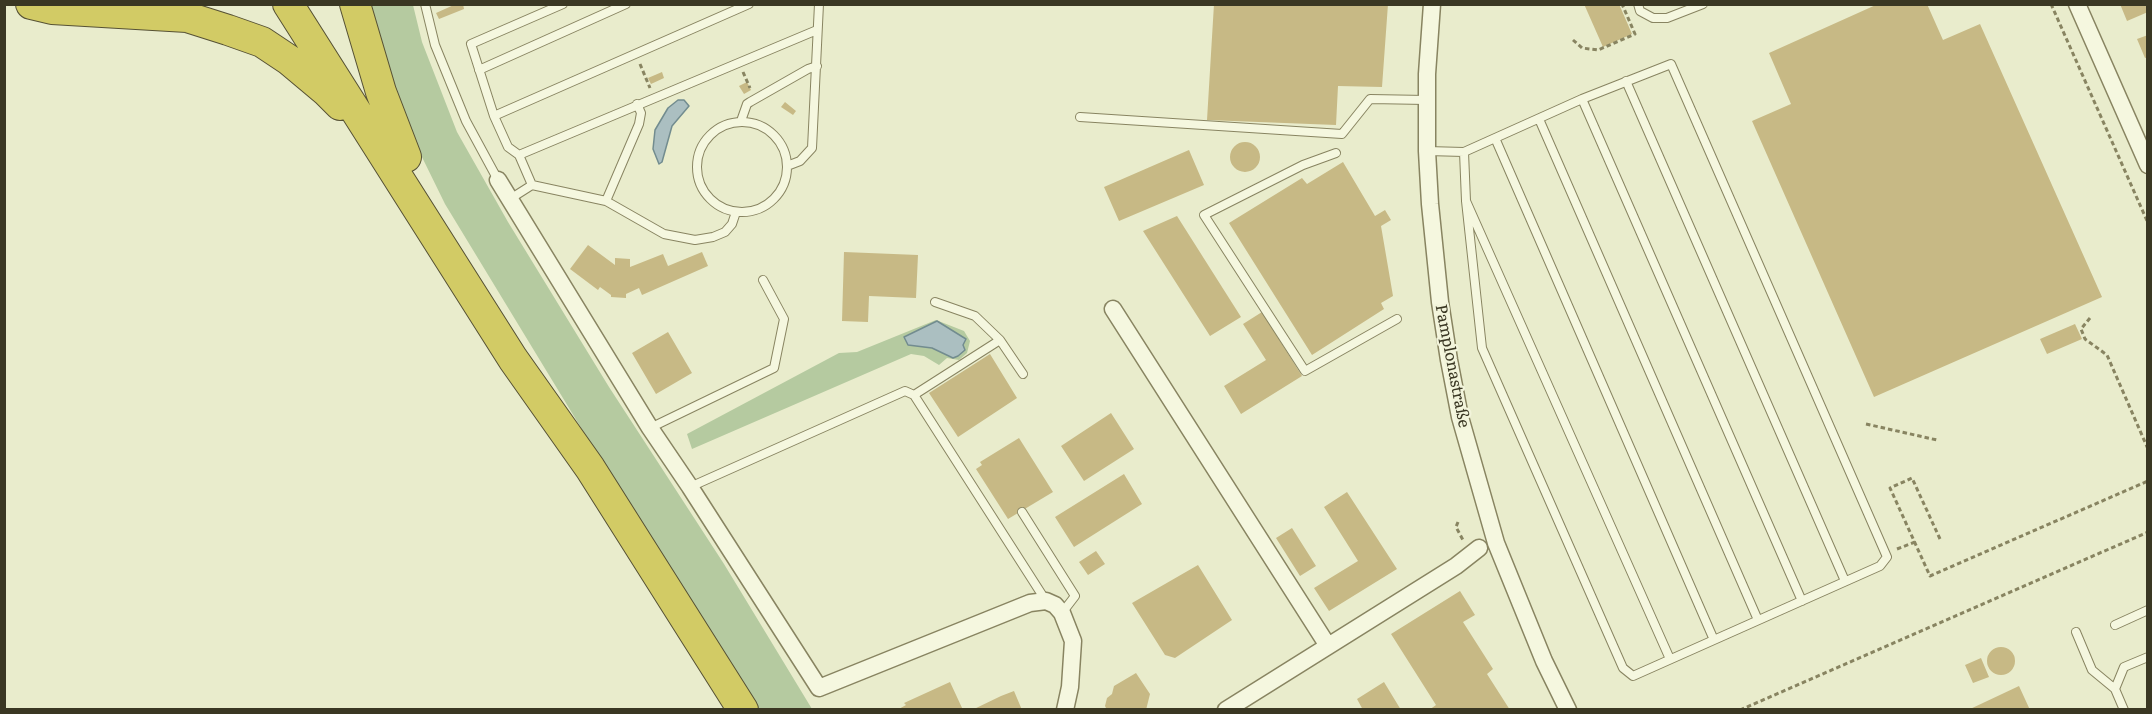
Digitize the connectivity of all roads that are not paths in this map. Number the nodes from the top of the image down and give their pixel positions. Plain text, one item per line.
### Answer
1 (32, 4) edge
2 (288, 4) edge
3 (310, 4) edge
4 (355, 4) edge
5 (425, 4) edge
6 (563, 4) edge
7 (626, 4) edge
8 (749, 4) edge
9 (819, 4) edge
10 (1432, 4) edge
11 (1638, 4) edge
12 (1703, 4) edge
13 (2077, 4) edge
14 (818, 30) junction
15 (817, 66) junction
16 (479, 70) junction
17 (1626, 81) junction
18 (1582, 99) junction
19 (1426, 100) junction
20 (637, 104) junction
21 (494, 116) junction
22 (1080, 117) dead end
23 (1539, 119) junction
24 (741, 121) junction
25 (1495, 138) junction
26 (1427, 151) junction
27 (1464, 152) junction
28 (1336, 153) dead end
29 (519, 155) junction
30 (2148, 165) edge
31 (787, 166) junction
32 (404, 171) junction
33 (498, 180) joint
34 (532, 185) junction
35 (510, 199) junction
36 (606, 201) junction
37 (1466, 201) junction
38 (736, 212) junction
39 (763, 279) dead end
40 (935, 302) dead end
41 (1113, 309) dead end
42 (1397, 319) dead end
43 (1000, 340) junction
44 (1023, 375) dead end
45 (914, 395) junction
46 (650, 428) junction
47 (690, 487) junction
48 (1022, 512) dead end
49 (1479, 548) dead end
50 (1845, 581) junction
51 (1046, 601) junction
52 (1802, 601) junction
53 (2148, 610) edge
54 (1062, 613) junction
55 (1758, 620) junction
56 (2115, 625) dead end
57 (2076, 632) dead end
58 (1714, 640) junction
59 (1328, 646) junction
60 (2148, 657) edge
61 (1670, 659) junction
62 (2115, 689) junction
63 (743, 710) edge
64 (1065, 710) edge
65 (1226, 710) edge
66 (1568, 710) edge
67 (2124, 710) edge

1 - 32 highway
2 - 32 highway
3 - 32 highway
4 - 32 highway
5 - 33 lane
6 - 16 lane
7 - 16 lane
8 - 21 lane
9 - 14 lane
10 - 19 street, Pamplonastraße
11 - 12 lane
13 - 30 street
14 - 15 lane
14 - 20 lane
15 - 24 lane
15 - 31 lane
16 - 21 lane
17 - 18 lane
17 - 50 lane
17 - 50 lane
18 - 23 lane
18 - 52 lane
19 - 22 lane
19 - 26 street, Pamplonastraße
20 - 29 lane
20 - 36 lane
21 - 29 lane
23 - 25 lane
23 - 55 lane
24 - 31 lane
24 - 38 lane
25 - 27 lane
25 - 58 lane
26 - 27 lane
26 - 66 street, Pamplonastraße
27 - 37 lane
28 - 42 lane
29 - 34 lane
31 - 38 lane
32 - 63 highway
33 - 35 street
34 - 35 lane
34 - 36 lane
35 - 46 street
36 - 38 lane
37 - 61 lane
37 - 61 lane
39 - 46 lane
40 - 43 lane
41 - 59 street
43 - 44 lane
43 - 45 lane
45 - 47 lane
45 - 51 lane
46 - 47 street
47 - 51 street
48 - 54 lane
49 - 59 street
50 - 52 lane
51 - 54 street
52 - 55 lane
53 - 56 lane
54 - 64 street
55 - 58 lane
57 - 62 lane
58 - 61 lane
59 - 65 street
60 - 62 lane
62 - 67 lane

